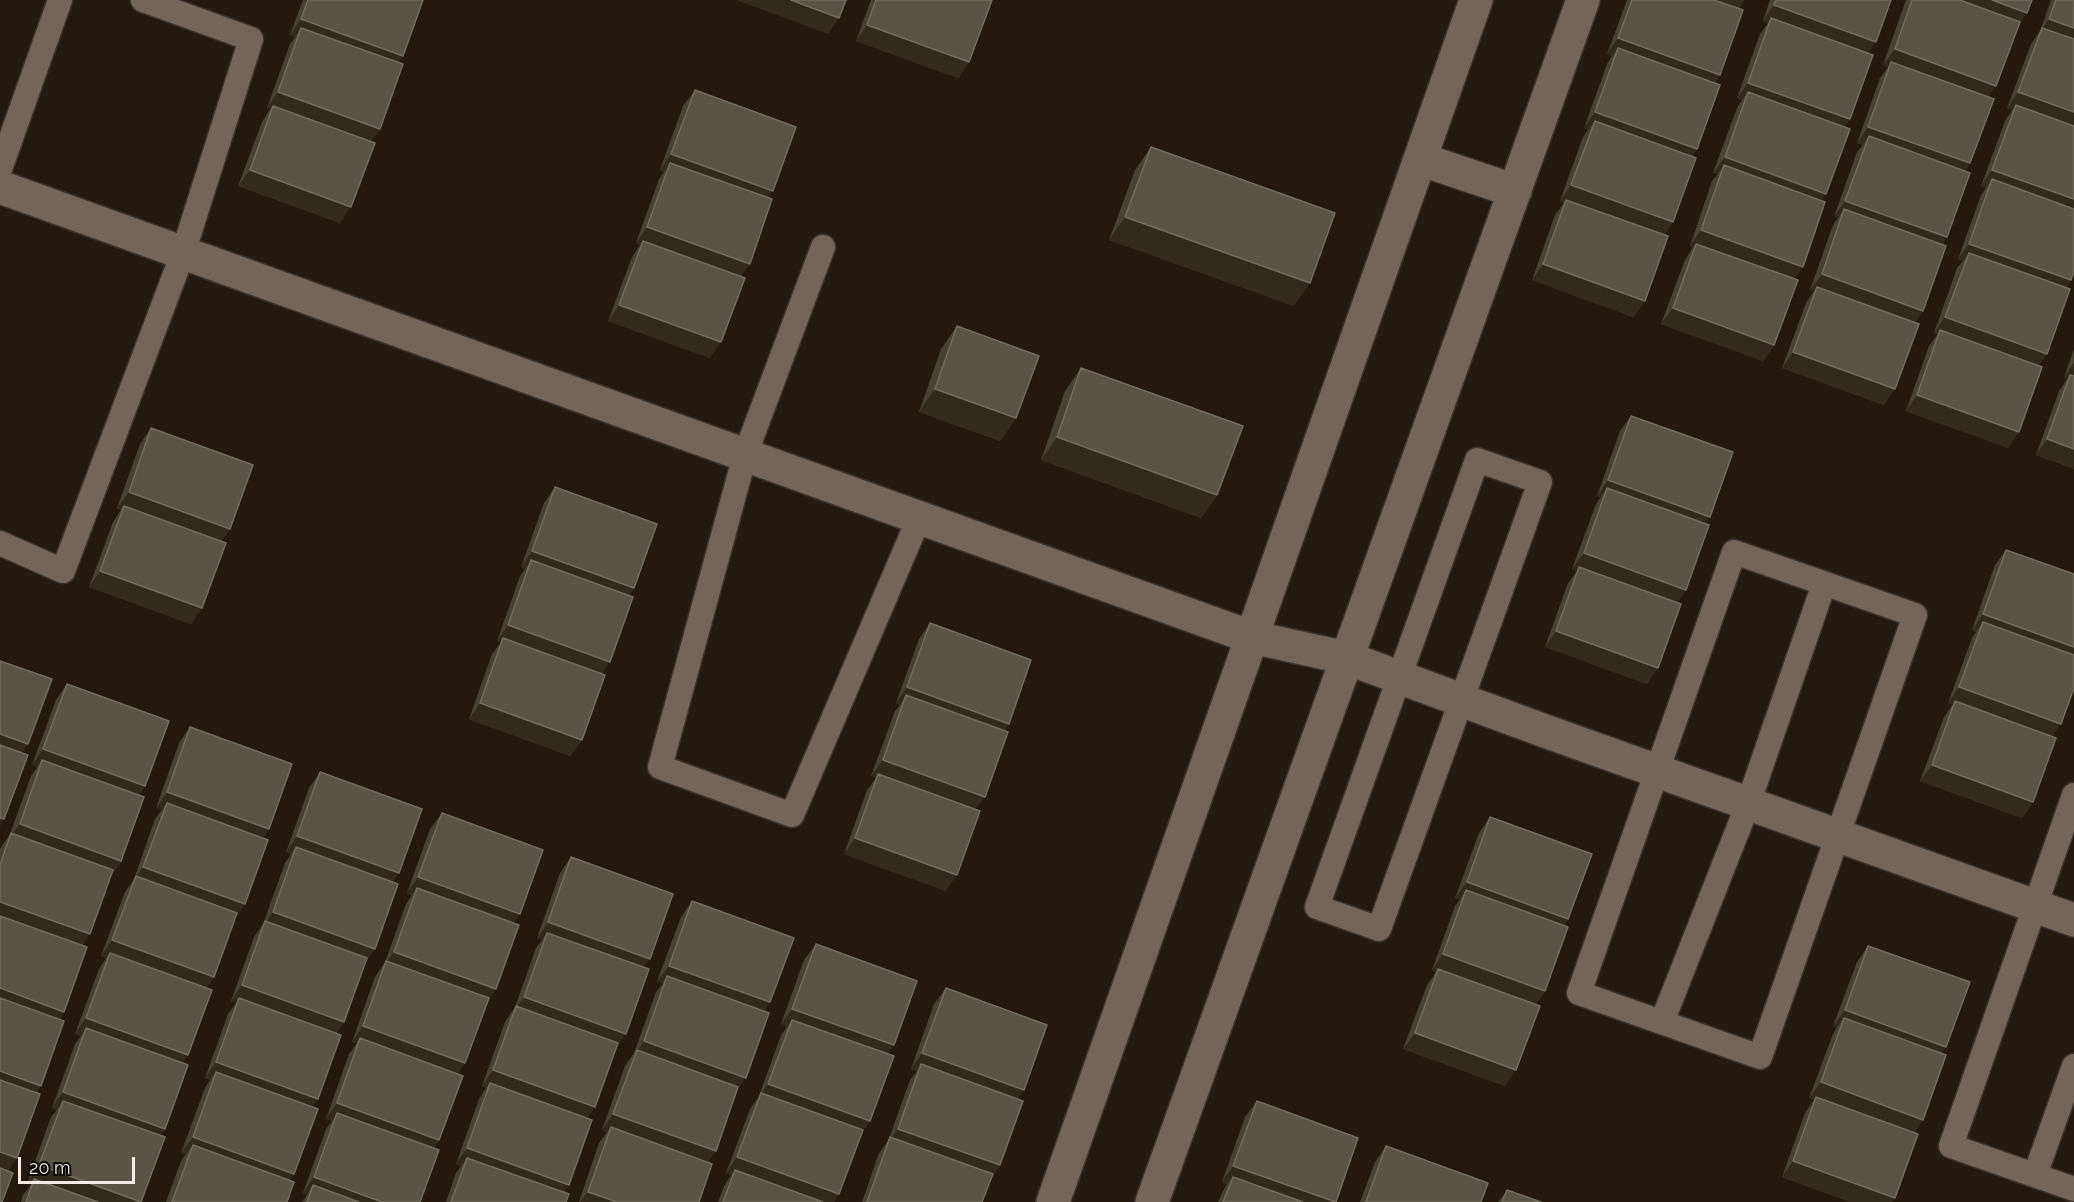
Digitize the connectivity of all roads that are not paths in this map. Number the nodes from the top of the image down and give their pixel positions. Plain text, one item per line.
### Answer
1 (60, 0) edge
2 (143, 0) edge
3 (1476, 0) edge
4 (1583, 0) edge
5 (1420, 159) junction
6 (0, 169) edge
7 (0, 187) edge
8 (1515, 191) junction
9 (823, 247) dead end
10 (183, 253) junction
11 (745, 456) junction
12 (919, 518) junction
13 (0, 543) edge
14 (1824, 584) junction
15 (1251, 638) junction
16 (1347, 658) junction
17 (1399, 678) junction
18 (1461, 700) junction
19 (1657, 771) junction
20 (2074, 795) edge
21 (1748, 804) junction
22 (1838, 836) junction
23 (2035, 906) junction
24 (2074, 920) edge
25 (1662, 1022) junction
26 (2074, 1066) edge
27 (2035, 1175) junction
28 (2074, 1189) edge
29 (1053, 1202) edge
30 (1152, 1202) edge

1 - 6 lane
2 - 10 lane
3 - 5 street
4 - 8 street
5 - 8 street
5 - 15 street
7 - 10 street
8 - 16 street
9 - 11 lane
10 - 11 street
10 - 13 lane
11 - 12 street
11 - 12 lane
12 - 15 street
14 - 19 lane
14 - 21 lane
14 - 22 lane
15 - 16 street
15 - 29 street
16 - 17 street
16 - 30 street
17 - 18 street
17 - 18 lane
17 - 18 lane
18 - 19 street
19 - 21 street
19 - 25 lane
20 - 23 lane
21 - 22 street
21 - 25 lane
22 - 23 street
22 - 25 lane
23 - 24 street
23 - 27 lane
26 - 27 lane
27 - 28 lane

